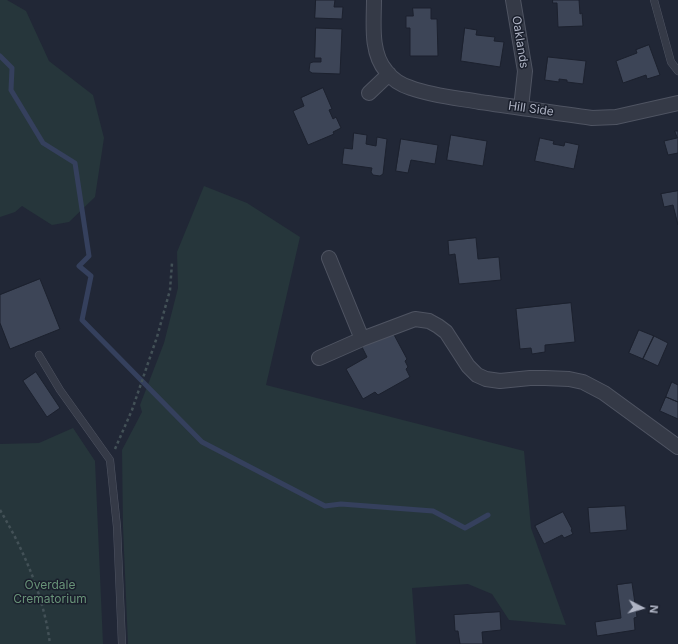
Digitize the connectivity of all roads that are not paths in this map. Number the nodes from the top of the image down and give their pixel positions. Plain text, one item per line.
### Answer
1 (374, 0) edge
2 (509, 0) edge
3 (654, 0) edge
4 (678, 71) edge
5 (389, 74) junction
6 (369, 92) dead end
7 (678, 103) edge
8 (522, 108) junction
9 (329, 258) dead end
10 (362, 339) junction
11 (38, 355) dead end
12 (319, 358) dead end
13 (678, 447) edge
14 (122, 644) edge

1 - 5 street, Hill Side
2 - 8 street, Oaklands
3 - 4 lane
5 - 6 street
5 - 8 street, Hill Side
7 - 8 street, Hill Side
9 - 10 street
10 - 12 street
10 - 13 street
11 - 14 lane

